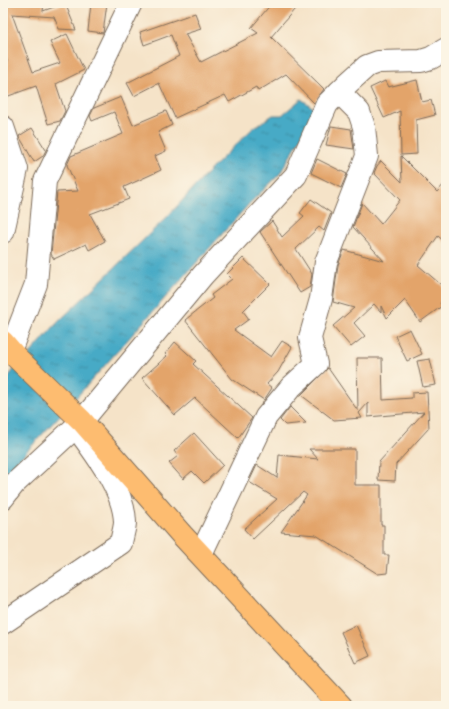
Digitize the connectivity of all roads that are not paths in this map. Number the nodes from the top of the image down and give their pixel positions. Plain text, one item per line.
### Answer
1 (131, 3) edge
2 (446, 48) edge
3 (339, 92) junction
4 (3, 127) edge
5 (17, 169) junction
6 (45, 181) junction
7 (3, 232) edge
8 (10, 350) edge
9 (78, 421) junction
10 (3, 498) edge
11 (201, 554) junction
12 (3, 623) edge
13 (341, 706) edge

1 - 6 street
2 - 3 street
3 - 9 street
3 - 11 street
4 - 5 street
5 - 6 street
5 - 7 street
6 - 8 street
8 - 9 main road
9 - 10 street
9 - 11 main road
9 - 12 street
11 - 13 main road

